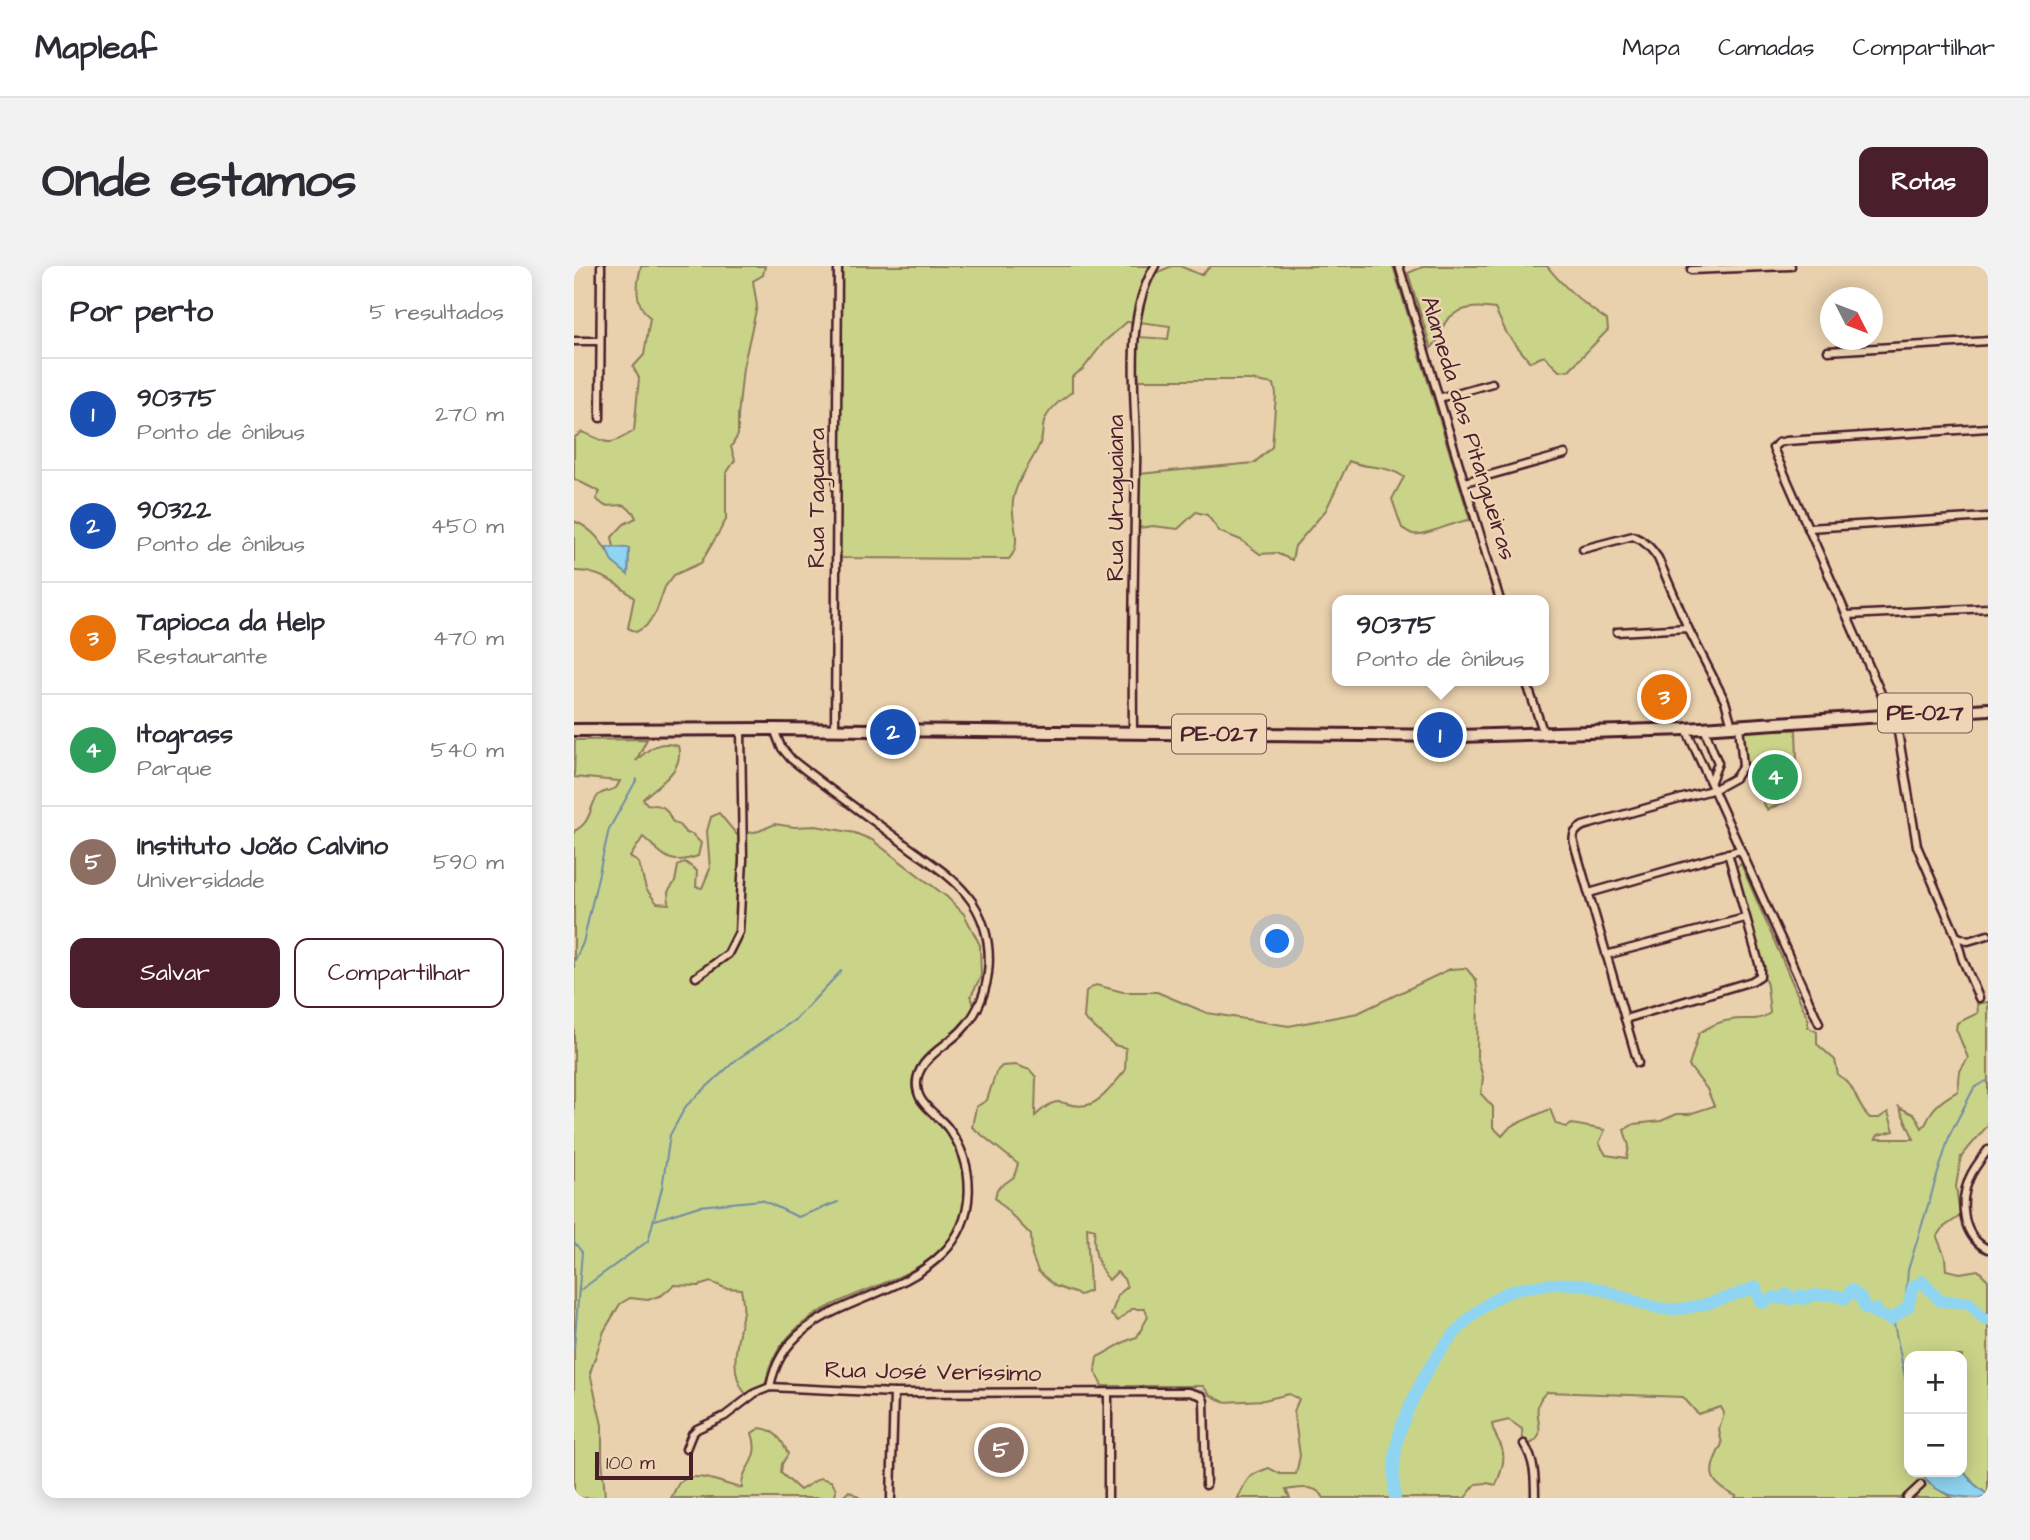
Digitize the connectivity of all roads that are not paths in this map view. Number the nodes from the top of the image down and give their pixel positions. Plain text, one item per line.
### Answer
1 (601, 266) edge
2 (838, 266) edge
3 (1154, 266) edge
4 (1399, 266) edge
5 (1791, 266) edge
6 (1691, 270) dead end
7 (574, 341) edge
8 (600, 341) junction
9 (1988, 341) edge
10 (1828, 351) dead end
11 (1492, 383) dead end
12 (1439, 398) junction
13 (600, 418) dead end
14 (1988, 428) edge
15 (1565, 454) dead end
16 (1465, 482) junction
17 (1988, 517) edge
18 (1808, 528) junction
19 (1583, 549) dead end
20 (1499, 595) edge
21 (1988, 608) edge
22 (1848, 615) junction
23 (1688, 628) junction
24 (1617, 632) dead end
25 (1528, 686) edge
26 (1988, 709) edge
27 (1892, 715) junction
28 (1736, 726) junction
29 (1704, 728) junction
30 (774, 729) junction
31 (1686, 729) junction
32 (574, 730) edge
33 (741, 730) junction
34 (835, 730) junction
35 (1133, 733) junction
36 (1544, 734) junction
37 (1711, 781) junction
38 (1715, 789) junction
39 (1741, 850) junction
40 (1728, 853) junction
41 (1745, 860) junction
42 (1730, 863) junction
43 (1589, 893) junction
44 (1745, 918) junction
45 (1988, 935) edge
46 (1956, 936) junction
47 (1606, 955) junction
48 (696, 977) dead end
49 (1979, 998) dead end
50 (1625, 1019) junction
51 (1819, 1023) dead end
52 (1638, 1063) dead end
53 (1988, 1150) edge
54 (1988, 1249) edge
55 (770, 1388) junction
56 (894, 1393) junction
57 (1108, 1393) junction
58 (1524, 1444) dead end
59 (686, 1449) dead end
60 (1206, 1485) dead end
61 (1921, 1485) dead end
62 (891, 1498) edge
63 (1108, 1498) edge
64 (1535, 1498) edge
65 (1907, 1498) edge

1 - 8 street
2 - 34 street, Rua Taguara
3 - 35 street, Rua Uruguaiana
4 - 12 street, Alameda das Pitangueiras
5 - 6 street
7 - 8 street
8 - 13 street
9 - 10 street
11 - 12 street
12 - 16 street, Alameda das Pitangueiras
14 - 18 street
15 - 16 street
16 - 20 street, Alameda das Pitangueiras
17 - 18 street
18 - 22 street
19 - 23 street
21 - 22 street
22 - 27 street
23 - 24 street
23 - 28 street
25 - 36 street
26 - 27 main road, PE-027
27 - 28 main road, PE-027
27 - 46 street
28 - 29 main road, PE-027
28 - 38 street
29 - 31 main road, PE-027
29 - 37 street
30 - 33 main road, PE-027
30 - 34 main road, PE-027
30 - 55 street
31 - 36 main road, PE-027
31 - 37 street
32 - 33 main road, PE-027
33 - 48 street
34 - 35 main road, PE-027
35 - 36 main road, PE-027
37 - 38 street
38 - 39 street
38 - 43 street
39 - 40 street
39 - 41 street
40 - 42 street
40 - 43 street
41 - 42 street
41 - 51 street
42 - 44 street
43 - 47 street
44 - 47 street
44 - 50 street
45 - 46 street
46 - 49 street
47 - 50 street
50 - 52 street
53 - 54 street
55 - 56 street, Rua José Veríssimo
55 - 59 street
56 - 57 street, Rua José Veríssimo
56 - 62 street
57 - 60 street, Rua José Veríssimo
57 - 63 street
58 - 64 street
61 - 65 street

